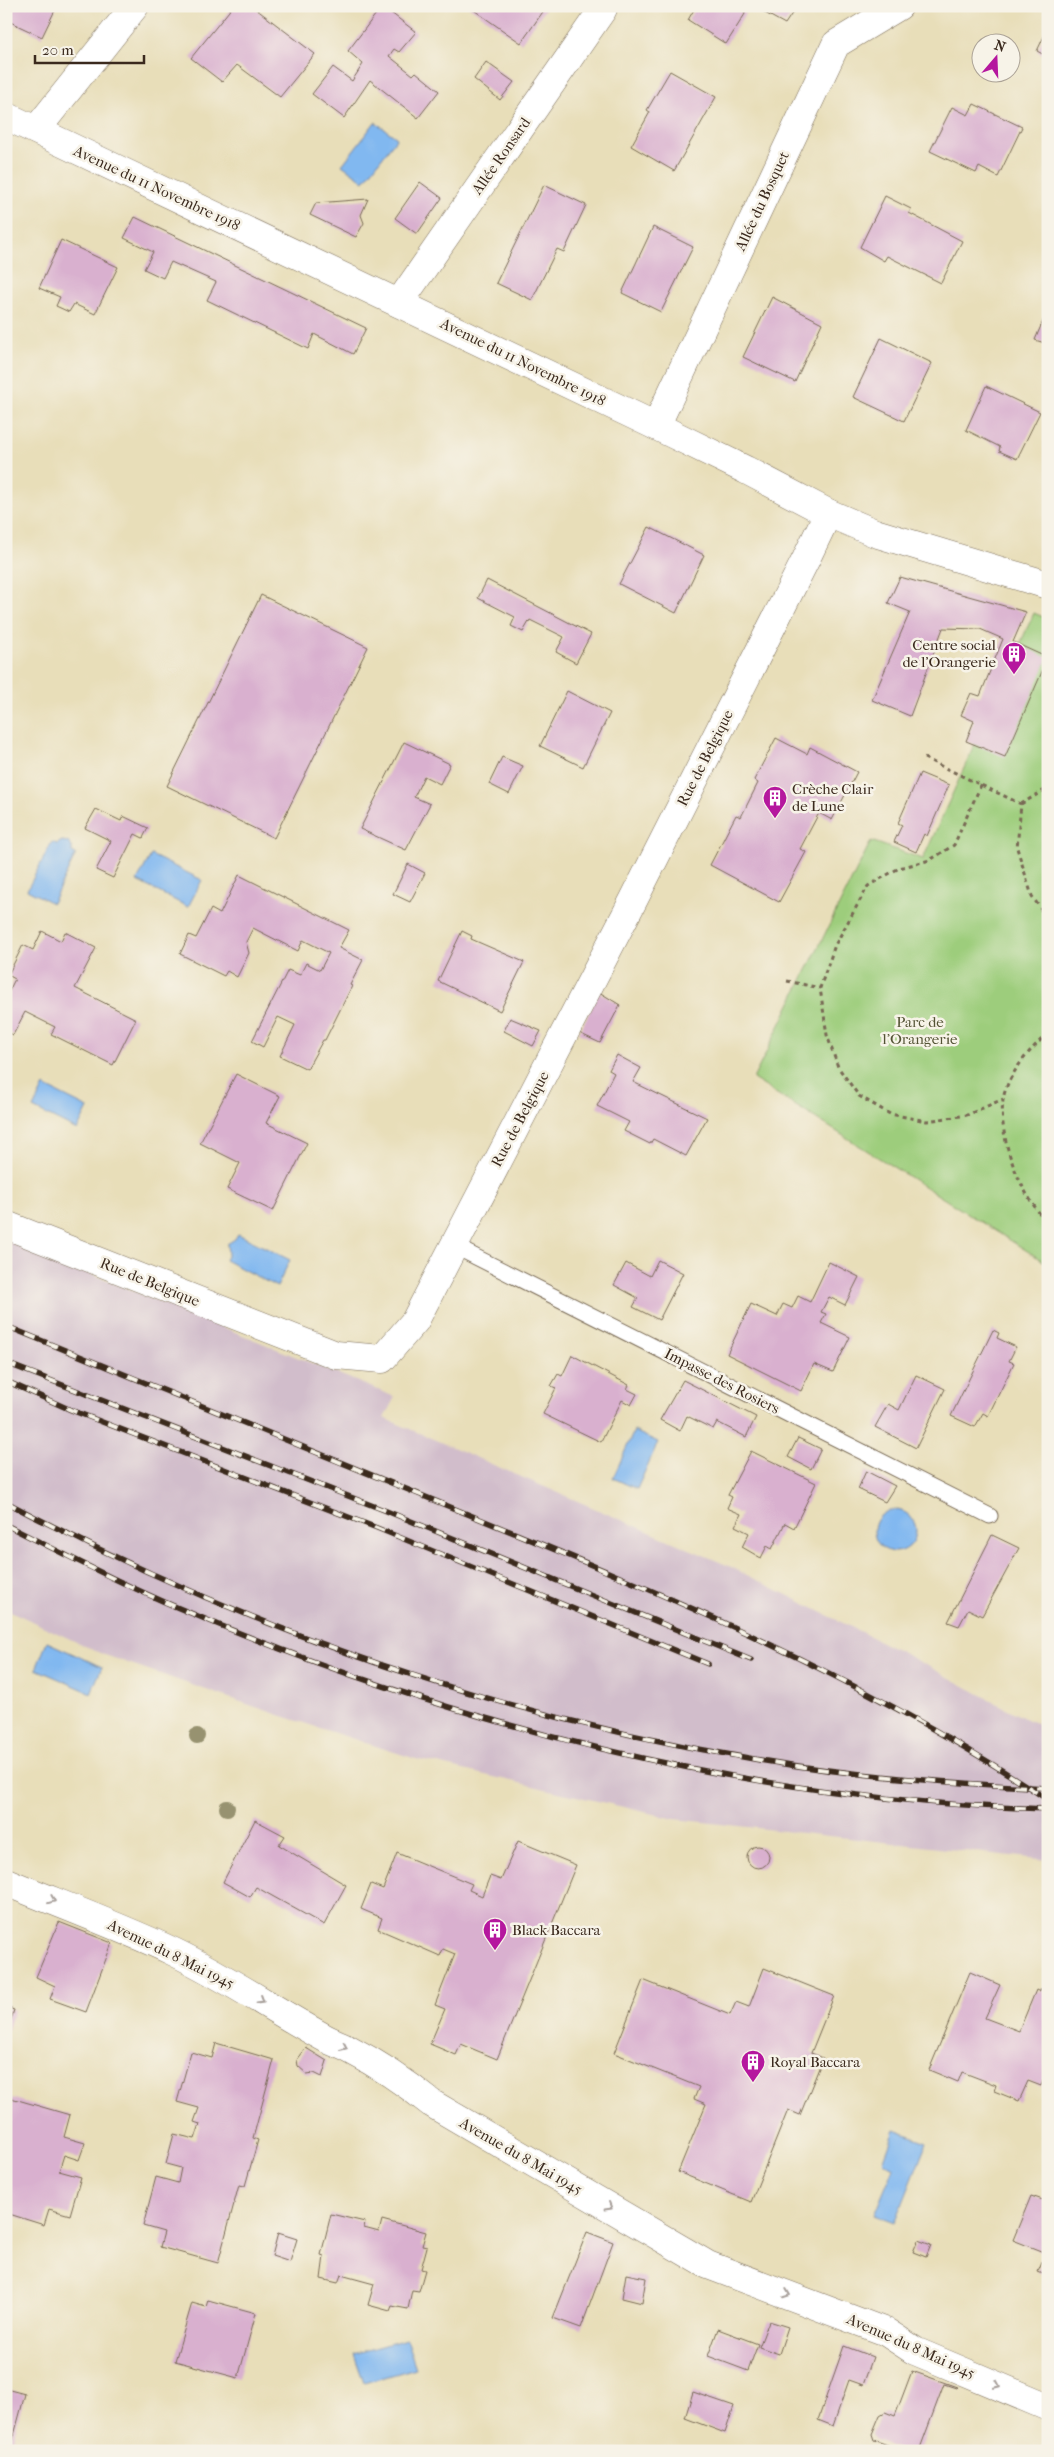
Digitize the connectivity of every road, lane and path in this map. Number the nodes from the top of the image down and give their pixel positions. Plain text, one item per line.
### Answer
1 (135, 6) edge
2 (899, 6) edge
3 (602, 9) dead end
4 (6, 116) edge
5 (36, 130) junction
6 (400, 303) junction
7 (656, 426) junction
8 (828, 513) junction
9 (1048, 585) edge
10 (924, 758) dead end
11 (981, 785) junction
12 (1048, 788) edge
13 (1021, 804) junction
14 (1048, 920) edge
15 (786, 980) dead end
16 (820, 988) junction
17 (1048, 1034) edge
18 (1003, 1099) junction
19 (1048, 1223) edge
20 (6, 1225) edge
21 (454, 1246) junction
22 (990, 1516) dead end
23 (6, 1882) edge
24 (1048, 2407) edge

1 - 5 street
2 - 7 street, Allée du Bosquet
3 - 6 street, Allée Ronsard
4 - 5 street, Avenue du 11 Novembre 1918
5 - 6 street, Avenue du 11 Novembre 1918
6 - 7 street, Avenue du 11 Novembre 1918
7 - 8 street, Avenue du 11 Novembre 1918
8 - 9 street, Avenue du 11 Novembre 1918
8 - 21 street, Rue de Belgique
10 - 11 path
11 - 13 path
11 - 16 path
12 - 13 path
13 - 14 path
15 - 16 path
16 - 18 path
17 - 18 path
18 - 19 path
20 - 21 street, Rue de Belgique
21 - 22 lane, Impasse des Rosiers
23 -> 24 street, Avenue du 8 Mai 1945

